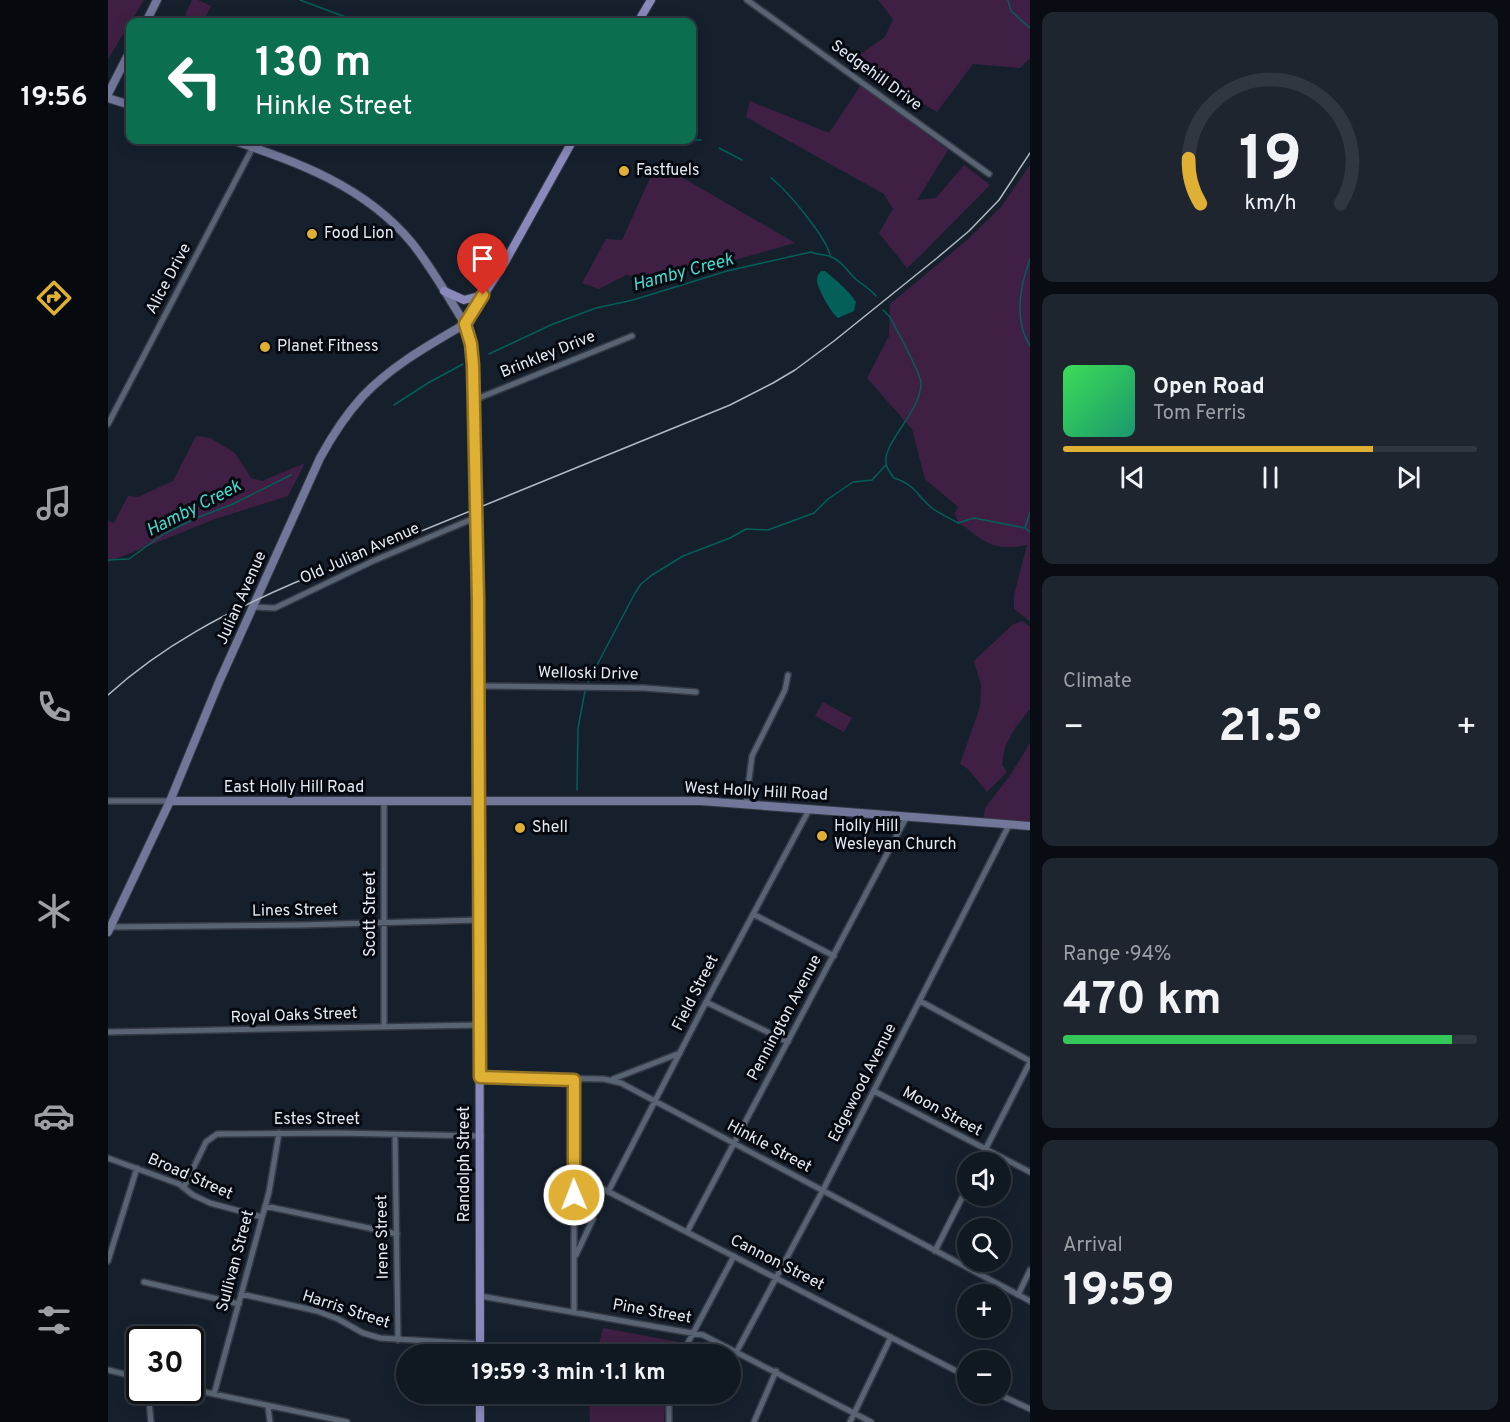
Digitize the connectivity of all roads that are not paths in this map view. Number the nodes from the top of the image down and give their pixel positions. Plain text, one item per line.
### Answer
1 (158, 0) edge
2 (747, 0) edge
3 (648, 1) edge
4 (148, 18) edge
5 (640, 18) edge
6 (126, 59) edge
7 (108, 96) edge
8 (126, 103) edge
9 (244, 144) edge
10 (571, 144) edge
11 (253, 147) junction
12 (989, 174) dead end
13 (444, 291) junction
14 (483, 295) junction
15 (465, 324) junction
16 (632, 336) dead end
17 (474, 399) junction
18 (108, 424) edge
19 (477, 517) junction
20 (252, 607) junction
21 (788, 675) dead end
22 (479, 686) junction
23 (696, 692) dead end
24 (108, 801) edge
25 (170, 801) junction
26 (384, 801) junction
27 (479, 802) junction
28 (746, 803) junction
29 (810, 808) junction
30 (906, 816) junction
31 (1009, 825) junction
32 (1030, 826) edge
33 (753, 915) junction
34 (479, 920) junction
35 (385, 923) junction
36 (109, 929) edge
37 (834, 956) junction
38 (920, 1001) junction
39 (706, 1002) junction
40 (480, 1025) junction
41 (384, 1027) junction
42 (108, 1032) edge
43 (788, 1042) junction
44 (681, 1053) junction
45 (1030, 1061) edge
46 (480, 1077) junction
47 (574, 1080) junction
48 (612, 1080) junction
49 (874, 1091) junction
50 (655, 1101) junction
51 (279, 1133) junction
52 (396, 1134) junction
53 (481, 1136) junction
54 (734, 1144) junction
55 (986, 1150) junction
56 (108, 1158) edge
57 (137, 1168) junction
58 (1030, 1173) edge
59 (573, 1174) junction
60 (184, 1187) junction
61 (823, 1190) junction
62 (608, 1192) junction
63 (266, 1206) junction
64 (958, 1206) edge
65 (262, 1217) junction
66 (593, 1219) dead end
67 (687, 1233) junction
68 (397, 1234) junction
69 (935, 1251) junction
70 (734, 1256) junction
71 (575, 1257) junction
72 (108, 1261) edge
73 (1030, 1270) edge
74 (776, 1277) junction
75 (144, 1282) dead end
76 (241, 1294) junction
77 (1018, 1294) junction
78 (480, 1296) junction
79 (1030, 1300) edge
80 (239, 1304) junction
81 (574, 1312) junction
82 (693, 1332) junction
83 (891, 1337) junction
84 (398, 1340) junction
85 (480, 1344) joint
86 (687, 1344) edge
87 (719, 1344) edge
88 (741, 1344) edge
89 (741, 1354) edge
90 (108, 1370) edge
91 (776, 1371) junction
92 (957, 1371) edge
93 (126, 1374) edge
94 (204, 1392) edge
95 (214, 1394) junction
96 (1011, 1400) edge
97 (149, 1404) edge
98 (480, 1404) edge
99 (669, 1404) edge
100 (268, 1407) junction
101 (1030, 1409) edge
102 (854, 1413) junction
103 (151, 1422) edge
104 (270, 1422) edge
105 (347, 1422) edge
106 (480, 1422) edge
107 (669, 1422) edge
108 (753, 1422) edge
109 (850, 1422) edge
110 (871, 1422) edge

1 - 4 street
2 - 12 street, Sedgehill Drive
3 - 5 main road
6 - 7 street
7 - 8 street
9 - 11 street
10 - 14 main road
11 - 13 street
11 - 18 street, Alice Drive
13 - 14 main road
13 - 15 street
14 - 15 main road
15 - 17 main road, Randolph Street
15 - 20 street, Julian Avenue
16 - 17 street, Brinkley Drive
17 - 19 main road, Randolph Street
19 - 20 street, Old Julian Avenue
19 - 22 main road, Randolph Street
20 - 25 street, Julian Avenue
21 - 28 street
22 - 23 street, Welloski Drive
22 - 27 main road, Randolph Street
24 - 25 street, East Holly Hill Road
25 - 26 street, East Holly Hill Road
25 - 36 street, Julian Avenue
26 - 27 street, East Holly Hill Road
26 - 35 street, Scott Street
27 - 28 street, West Holly Hill Road
27 - 34 main road, Randolph Street
28 - 29 street, West Holly Hill Road
29 - 30 street, West Holly Hill Road
29 - 33 street, Field Street
30 - 31 street, West Holly Hill Road
30 - 37 street, Pennington Avenue
31 - 32 street, West Holly Hill Road
31 - 38 street, Edgewood Avenue
33 - 37 street
33 - 39 street, Field Street
34 - 35 street, Lines Street
34 - 40 main road, Randolph Street
35 - 36 street, Lines Street
35 - 41 street, Scott Street
37 - 43 street, Pennington Avenue
38 - 45 street
38 - 49 street, Edgewood Avenue
39 - 43 street
39 - 44 street, Field Street
40 - 41 street, Royal Oaks Street
40 - 46 main road, Randolph Street
41 - 42 street, Royal Oaks Street
43 - 54 street, Pennington Avenue
44 - 48 street
44 - 50 street, Field Street
45 - 55 street
46 - 47 street, Hinkle Street
46 - 53 main road, Randolph Street
47 - 48 street, Hinkle Street
47 - 59 street
48 - 50 street, Hinkle Street
49 - 55 street, Moon Street
49 - 61 street, Edgewood Avenue
50 - 54 street, Hinkle Street
50 - 62 street, Field Street
51 - 52 street, Estes Street
51 - 60 street, Estes Street
51 - 63 street, Sullivan Street
52 - 53 street, Estes Street
52 - 68 street, Irene Street
53 - 78 main road, Randolph Street
54 - 61 street, Hinkle Street
54 - 67 street, Pennington Avenue
55 - 58 street, Moon Street
56 - 57 street, Broad Street
57 - 60 street, Broad Street
57 - 72 street
59 - 62 street, Cannon Street
59 - 71 street
60 - 65 street, Broad Street
61 - 69 street, Hinkle Street
61 - 74 street, Edgewood Avenue
62 - 67 street, Cannon Street
63 - 65 street, Sullivan Street
63 - 68 street
64 - 69 street
65 - 76 street, Sullivan Street
66 - 71 street
67 - 70 street, Cannon Street
68 - 84 street, Irene Street
69 - 77 street, Hinkle Street
70 - 74 street, Cannon Street
70 - 82 street
71 - 81 street
73 - 77 street
74 - 83 street, Cannon Street
74 - 88 street, Edgewood Avenue
75 - 80 street
76 - 80 street, Sullivan Street
76 - 84 street, Harris Street
77 - 79 street, Hinkle Street
78 - 81 street, Pine Street
78 - 85 main road, Randolph Street
80 - 95 street, Sullivan Street
81 - 82 street, Pine Street
82 - 86 street
82 - 87 street, Pine Street
83 - 92 street, Cannon Street
83 - 102 street
84 - 85 street, Harris Street
89 - 91 street, Pine Street
90 - 93 street
91 - 102 street, Pine Street
91 - 108 street
94 - 95 street
95 - 100 street
96 - 101 street
97 - 103 street
98 - 106 main road
99 - 107 street
100 - 104 street
100 - 105 street
102 - 109 street
102 - 110 street, Pine Street

